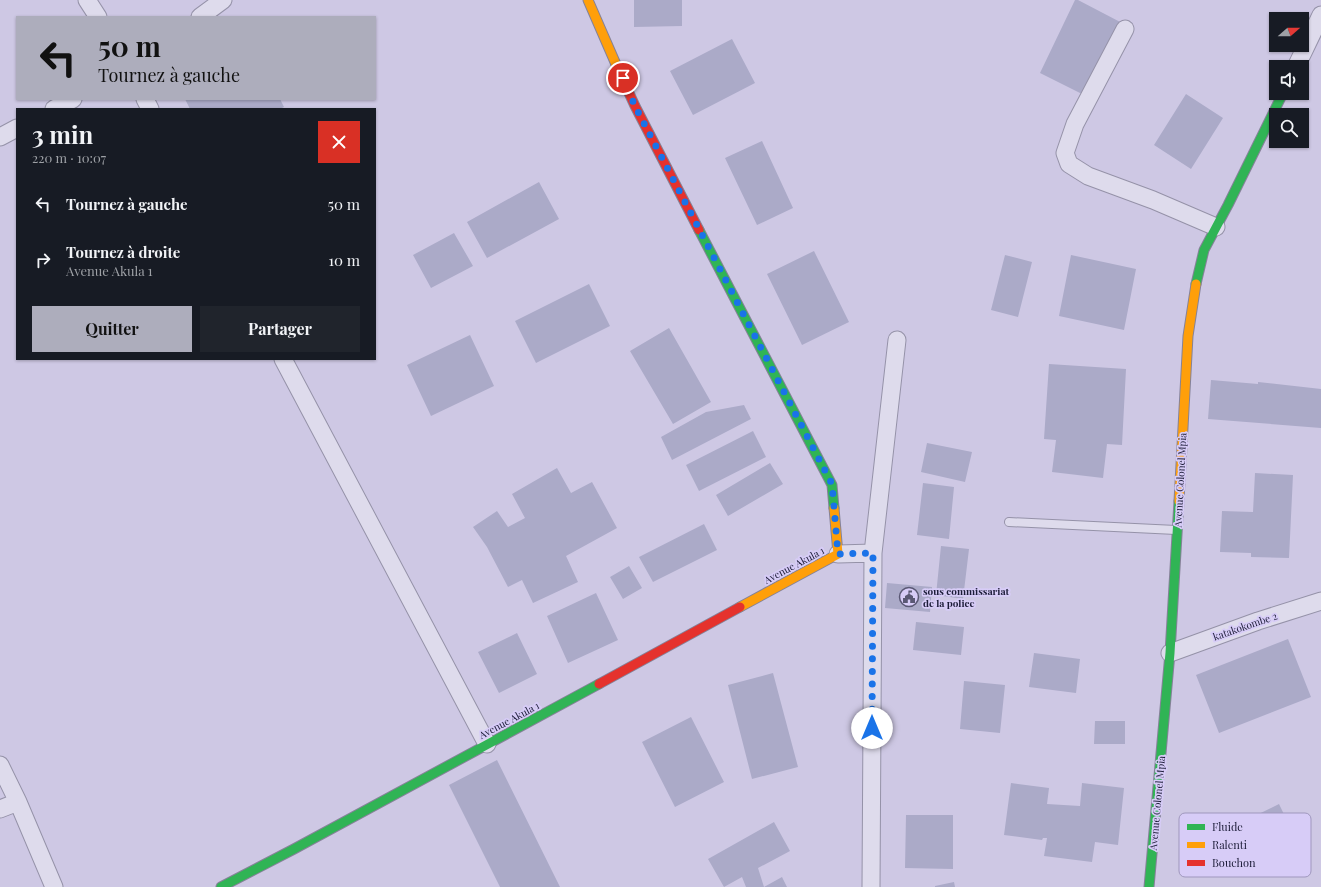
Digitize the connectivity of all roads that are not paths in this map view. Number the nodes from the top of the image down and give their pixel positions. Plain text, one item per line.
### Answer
1 (88, 0) edge
2 (223, 0) edge
3 (588, 0) edge
4 (1321, 15) edge
5 (97, 16) edge
6 (201, 16) edge
7 (1125, 29) dead end
8 (1299, 60) edge
9 (71, 100) edge
10 (1280, 100) edge
11 (56, 108) edge
12 (16, 129) edge
13 (0, 137) edge
14 (1216, 227) junction
15 (897, 340) dead end
16 (284, 360) edge
17 (1009, 522) dead end
18 (1177, 530) junction
19 (873, 553) junction
20 (838, 554) junction
21 (1321, 601) edge
22 (1170, 654) junction
23 (487, 744) junction
24 (0, 765) edge
25 (18, 802) junction
26 (0, 809) edge
27 (54, 887) edge
28 (221, 887) edge
29 (871, 887) edge
30 (1149, 887) edge

1 - 5 street
2 - 6 street
3 - 20 street, Avenue Akula 1
4 - 8 street
7 - 14 street
9 - 11 street
10 - 14 street, Avenue Colonel Mpia
12 - 13 street
14 - 18 street, Avenue Colonel Mpia
15 - 19 street
16 - 23 street
17 - 18 lane
18 - 22 street, Avenue Colonel Mpia
19 - 20 street
19 - 29 street
20 - 23 street, Avenue Akula 1
21 - 22 street, katakokombe 2
22 - 30 street, Avenue Colonel Mpia
23 - 28 street, Avenue Akula 1
24 - 25 street
25 - 26 street
25 - 27 street

